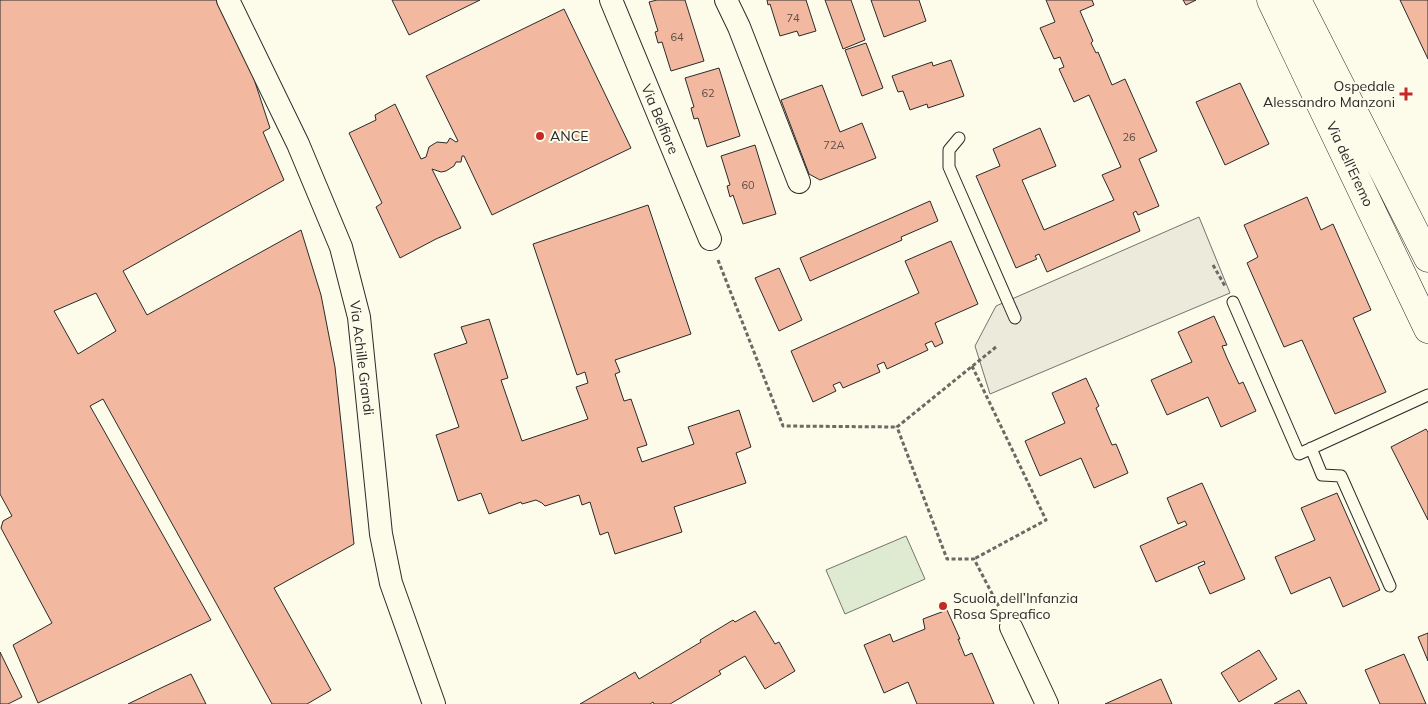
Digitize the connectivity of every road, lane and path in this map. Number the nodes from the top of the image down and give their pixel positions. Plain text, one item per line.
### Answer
1 (228, 0) edge
2 (611, 0) edge
3 (726, 0) edge
4 (1271, 0) edge
5 (1297, 0) edge
6 (959, 138) dead end
7 (799, 182) dead end
8 (710, 239) joint
9 (1428, 258) edge
10 (1213, 265) dead end
11 (1233, 302) joint
12 (1016, 318) dead end
13 (1428, 329) edge
14 (996, 347) dead end
15 (972, 366) junction
16 (1428, 395) edge
17 (897, 427) junction
18 (1311, 448) junction
19 (974, 560) junction
20 (1390, 586) dead end
21 (1011, 627) joint
22 (434, 704) edge
23 (1047, 704) edge

1 - 22 street, Via Achille Grandi
2 - 8 street, Via Belfiore
3 - 7 street
4 - 13 main road, Via dell'Eremo
5 - 9 main road, Via dell'Eremo
6 - 12 lane
8 - 17 path
10 - 11 path
11 - 18 lane
14 - 15 path
15 - 17 path
15 - 19 path
16 - 18 lane
17 - 19 path
18 - 20 lane
19 - 21 path
21 - 23 street

